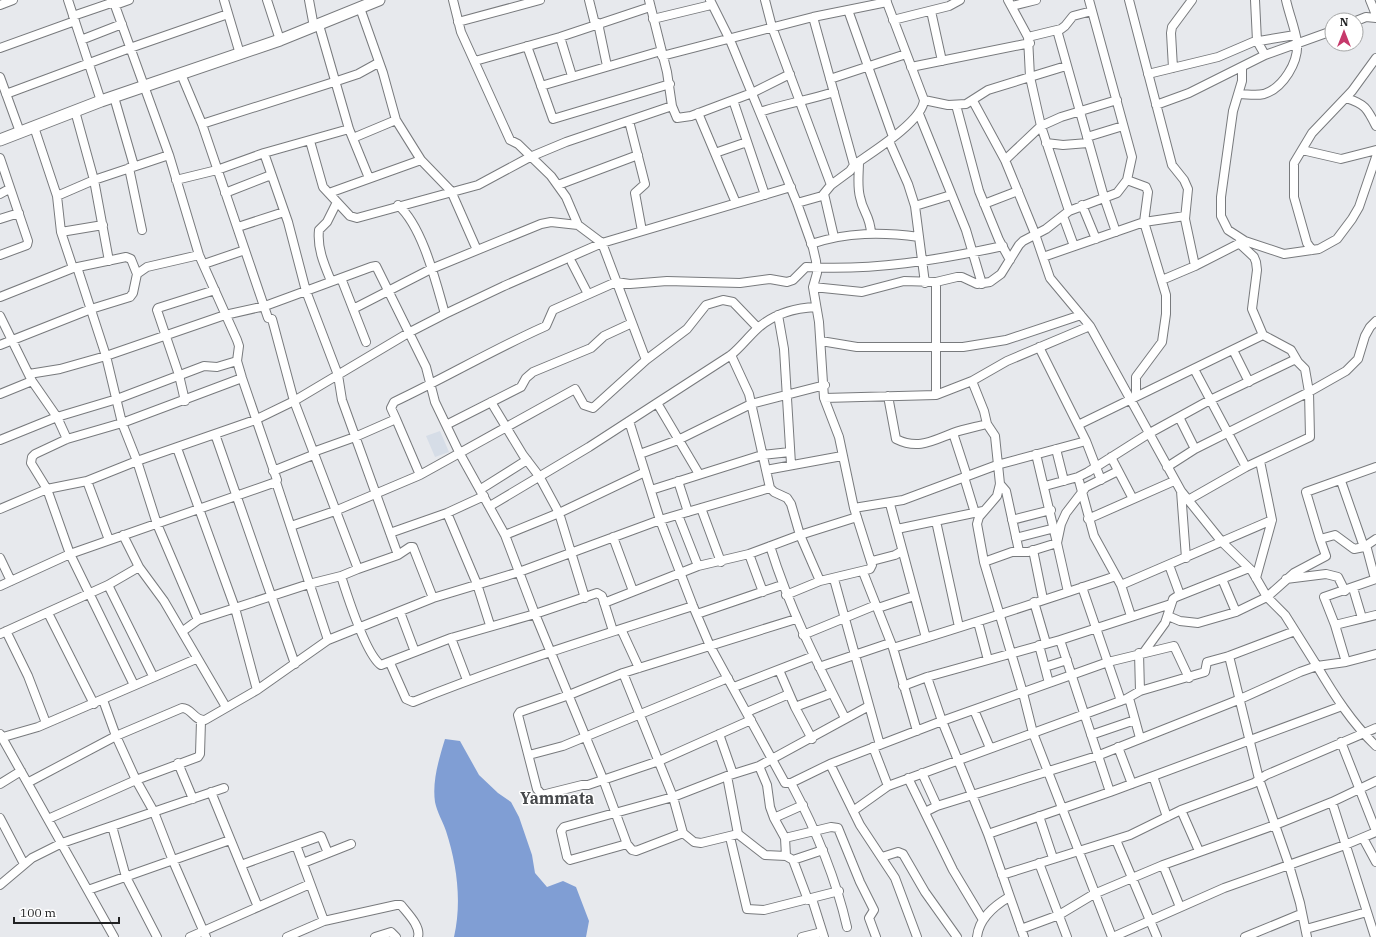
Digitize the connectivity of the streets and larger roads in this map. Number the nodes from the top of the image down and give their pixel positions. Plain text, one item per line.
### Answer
1 (13, 0) edge
2 (68, 0) edge
3 (129, 0) edge
4 (224, 0) edge
5 (267, 0) edge
6 (309, 0) edge
7 (379, 0) edge
8 (453, 0) edge
9 (540, 0) edge
10 (589, 0) edge
11 (765, 0) edge
12 (1036, 0) edge
13 (1089, 0) edge
14 (1129, 0) edge
15 (1192, 0) edge
16 (1255, 0) edge
17 (1286, 0) edge
18 (1370, 0) edge
19 (886, 1) edge
20 (959, 1) edge
21 (114, 2) edge
22 (710, 2) edge
23 (649, 3) edge
24 (1010, 3) edge
25 (0, 5) edge
26 (360, 8) junction
27 (848, 10) junction
28 (931, 11) junction
29 (1092, 11) junction
30 (228, 14) junction
31 (1376, 15) edge
32 (813, 17) junction
33 (74, 18) junction
34 (1364, 18) edge
35 (1376, 18) edge
36 (653, 19) junction
37 (893, 20) junction
38 (458, 22) junction
39 (122, 24) junction
40 (597, 24) junction
41 (316, 26) junction
42 (772, 27) junction
43 (1057, 30) junction
44 (1324, 33) edge
45 (560, 37) junction
46 (1296, 39) junction
47 (81, 40) junction
48 (280, 40) junction
49 (730, 40) junction
50 (1029, 40) junction
51 (1257, 41) junction
52 (527, 46) junction
53 (0, 48) edge
54 (130, 48) junction
55 (661, 53) junction
56 (240, 54) junction
57 (906, 54) junction
58 (1265, 55) junction
59 (1376, 58) edge
60 (942, 60) junction
61 (475, 61) junction
62 (378, 62) junction
63 (89, 63) junction
64 (607, 66) junction
65 (1066, 66) junction
66 (868, 67) junction
67 (911, 67) junction
68 (1173, 68) junction
69 (1242, 68) junction
70 (181, 74) junction
71 (790, 74) junction
72 (1148, 74) junction
73 (572, 76) junction
74 (0, 77) edge
75 (1030, 77) junction
76 (830, 79) junction
77 (337, 81) junction
78 (670, 84) junction
79 (541, 86) junction
80 (144, 87) junction
81 (834, 92) junction
82 (752, 93) junction
83 (6, 94) junction
84 (1239, 94) junction
85 (114, 97) junction
86 (1346, 98) junction
87 (733, 100) junction
88 (924, 100) junction
89 (1117, 100) junction
90 (973, 101) junction
91 (101, 102) junction
92 (801, 102) junction
93 (956, 105) junction
94 (1156, 105) junction
95 (672, 106) junction
96 (75, 111) junction
97 (760, 112) junction
98 (1079, 112) junction
99 (698, 113) junction
100 (919, 114) junction
101 (396, 120) junction
102 (629, 121) junction
103 (202, 124) junction
104 (1041, 126) junction
105 (1123, 126) junction
106 (1376, 126) edge
107 (34, 127) junction
108 (349, 129) junction
109 (20, 132) junction
110 (353, 138) junction
111 (891, 139) junction
112 (0, 140) edge
113 (1088, 140) junction
114 (310, 141) junction
115 (747, 142) junction
116 (1046, 142) junction
117 (1302, 150) junction
118 (1376, 150) edge
119 (264, 153) junction
120 (715, 153) junction
121 (638, 154) junction
122 (169, 155) junction
123 (530, 157) junction
124 (1376, 157) edge
125 (0, 158) edge
126 (421, 160) junction
127 (1005, 160) junction
128 (856, 163) junction
129 (132, 167) junction
130 (217, 170) junction
131 (271, 175) junction
132 (369, 178) junction
133 (94, 180) junction
134 (176, 180) junction
135 (1127, 180) junction
136 (558, 184) junction
137 (832, 185) junction
138 (791, 187) junction
139 (9, 189) junction
140 (451, 191) junction
141 (1018, 191) junction
142 (225, 192) junction
143 (329, 192) junction
144 (0, 194) edge
145 (824, 194) junction
146 (765, 195) junction
147 (951, 195) junction
148 (57, 196) junction
149 (1104, 197) junction
150 (337, 202) junction
151 (736, 203) junction
152 (797, 203) junction
153 (984, 204) junction
154 (398, 205) junction
155 (1082, 205) junction
156 (915, 206) junction
157 (19, 212) junction
158 (284, 212) junction
159 (1066, 213) junction
160 (1185, 216) junction
161 (0, 219) edge
162 (1144, 222) junction
163 (102, 225) junction
164 (578, 225) junction
165 (238, 227) junction
166 (142, 230) dead end
167 (642, 231) junction
168 (61, 232) junction
169 (1116, 232) junction
170 (871, 233) junction
171 (1035, 235) junction
172 (834, 237) junction
173 (919, 237) junction
174 (1096, 239) junction
175 (1242, 242) junction
176 (602, 243) junction
177 (811, 244) junction
178 (1003, 246) junction
179 (1074, 246) junction
180 (245, 250) junction
181 (477, 250) junction
182 (1312, 250) junction
183 (973, 253) junction
184 (0, 255) edge
185 (199, 255) junction
186 (1043, 257) junction
187 (1010, 260) junction
188 (109, 261) junction
189 (922, 261) junction
190 (572, 263) dead end
191 (204, 264) junction
192 (1195, 266) junction
193 (816, 267) junction
194 (75, 268) junction
195 (431, 269) junction
196 (137, 274) junction
197 (340, 278) junction
198 (1162, 280) junction
199 (332, 281) junction
200 (616, 282) junction
201 (936, 282) junction
202 (925, 283) junction
203 (982, 284) junction
204 (813, 287) junction
205 (215, 290) junction
206 (390, 290) junction
207 (306, 291) junction
208 (588, 294) junction
209 (0, 297) edge
210 (265, 306) junction
211 (816, 307) junction
212 (91, 309) junction
213 (352, 309) junction
214 (445, 314) junction
215 (778, 314) junction
216 (225, 315) junction
217 (1081, 315) junction
218 (0, 316) edge
219 (1376, 321) edge
220 (632, 323) junction
221 (1090, 326) junction
222 (758, 328) junction
223 (410, 332) junction
224 (165, 336) junction
225 (1263, 336) junction
226 (13, 340) junction
227 (821, 341) junction
228 (366, 342) dead end
229 (0, 346) edge
230 (1040, 347) junction
231 (936, 348) junction
232 (1233, 350) junction
233 (106, 356) junction
234 (731, 356) junction
235 (1296, 359) junction
236 (646, 360) junction
237 (237, 361) junction
238 (1194, 369) junction
239 (178, 375) junction
240 (338, 375) junction
241 (31, 377) junction
242 (242, 378) junction
243 (972, 381) junction
244 (1249, 382) junction
245 (430, 385) junction
246 (825, 385) junction
247 (1309, 392) junction
248 (0, 394) edge
249 (786, 395) junction
250 (936, 395) junction
251 (888, 396) junction
252 (117, 398) junction
253 (824, 398) junction
254 (1133, 398) junction
255 (1210, 400) junction
256 (185, 401) junction
257 (294, 401) junction
258 (491, 402) junction
259 (657, 403) junction
260 (751, 404) junction
261 (57, 417) junction
262 (1179, 417) junction
263 (396, 419) junction
264 (255, 420) junction
265 (628, 421) junction
266 (122, 423) junction
267 (987, 424) junction
268 (446, 425) junction
269 (1078, 425) junction
270 (506, 429) junction
271 (953, 433) junction
272 (215, 434) junction
273 (1148, 434) junction
274 (1228, 434) junction
275 (355, 437) junction
276 (67, 439) junction
277 (0, 440) edge
278 (678, 440) junction
279 (1086, 441) junction
280 (177, 448) junction
281 (1056, 449) junction
282 (1195, 449) junction
283 (790, 452) junction
284 (313, 453) junction
285 (460, 454) junction
286 (640, 454) junction
287 (1036, 454) junction
288 (762, 455) junction
289 (842, 456) junction
290 (1111, 457) junction
291 (527, 460) junction
292 (1260, 460) junction
293 (137, 461) junction
294 (791, 464) junction
295 (997, 465) junction
296 (1095, 467) junction
297 (1167, 467) junction
298 (1246, 467) junction
299 (1376, 467) edge
300 (766, 470) junction
301 (273, 471) junction
302 (1118, 471) junction
303 (645, 472) junction
304 (699, 474) junction
305 (420, 475) junction
306 (540, 476) junction
307 (966, 476) junction
308 (1078, 477) junction
309 (1100, 480) junction
310 (87, 481) junction
311 (678, 481) junction
312 (1064, 481) junction
313 (1174, 481) junction
314 (1341, 481) junction
315 (276, 482) junction
316 (1000, 484) junction
317 (1044, 486) junction
318 (47, 488) junction
319 (770, 488) junction
320 (651, 490) junction
321 (1181, 491) junction
322 (482, 492) junction
323 (1082, 492) junction
324 (376, 494) junction
325 (237, 496) junction
326 (1133, 499) junction
327 (1188, 500) junction
328 (890, 504) junction
329 (490, 506) junction
330 (701, 508) junction
331 (854, 508) junction
332 (0, 509) edge
333 (199, 509) junction
334 (1051, 510) junction
335 (335, 511) junction
336 (688, 512) junction
337 (979, 512) junction
338 (447, 513) junction
339 (559, 513) junction
340 (678, 515) junction
341 (858, 517) junction
342 (660, 520) junction
343 (1012, 520) junction
344 (1088, 520) junction
345 (1272, 520) junction
346 (936, 521) junction
347 (157, 524) junction
348 (291, 526) junction
349 (1055, 528) junction
350 (897, 530) junction
351 (390, 533) junction
352 (123, 535) junction
353 (506, 535) junction
354 (800, 535) junction
355 (613, 537) junction
356 (1016, 538) junction
357 (1320, 539) junction
358 (1376, 539) edge
359 (109, 540) junction
360 (1222, 542) junction
361 (1058, 543) junction
362 (770, 546) junction
363 (1365, 546) junction
364 (902, 550) junction
365 (1033, 550) junction
366 (1019, 551) junction
367 (570, 552) junction
368 (70, 554) junction
369 (748, 554) junction
370 (398, 555) junction
371 (0, 558) edge
372 (1186, 558) junction
373 (872, 561) junction
374 (721, 562) junction
375 (984, 562) junction
376 (1169, 565) junction
377 (698, 566) junction
378 (139, 567) junction
379 (1249, 568) junction
380 (358, 569) junction
381 (519, 572) junction
382 (680, 572) junction
383 (863, 572) junction
384 (341, 576) junction
385 (1116, 576) junction
386 (1256, 578) junction
387 (834, 579) junction
388 (1222, 579) junction
389 (1286, 579) junction
390 (1375, 579) edge
391 (11, 581) junction
392 (820, 581) junction
393 (309, 584) junction
394 (477, 584) junction
395 (108, 585) junction
396 (782, 585) junction
397 (1121, 585) junction
398 (0, 586) edge
399 (1082, 587) junction
400 (1349, 589) junction
401 (633, 591) junction
402 (763, 592) junction
403 (1068, 592) junction
404 (88, 594) junction
405 (786, 595) junction
406 (1180, 595) junction
407 (914, 596) junction
408 (270, 597) junction
409 (1267, 597) junction
410 (434, 598) junction
411 (585, 598) junction
412 (1043, 599) junction
413 (604, 602) junction
414 (1034, 602) junction
415 (1171, 604) junction
416 (693, 606) junction
417 (877, 607) junction
418 (235, 608) junction
419 (400, 612) junction
420 (1236, 612) junction
421 (48, 613) junction
422 (535, 614) junction
423 (697, 614) junction
424 (1000, 614) junction
425 (1376, 615) edge
426 (1131, 616) junction
427 (1168, 616) junction
428 (845, 618) junction
429 (1362, 618) junction
430 (796, 619) junction
431 (198, 620) junction
432 (978, 622) junction
433 (490, 625) junction
434 (1335, 625) junction
435 (359, 627) junction
436 (959, 627) junction
437 (1096, 627) junction
438 (617, 630) junction
439 (183, 631) junction
440 (1295, 631) junction
441 (3, 633) edge
442 (803, 634) junction
443 (451, 638) junction
444 (926, 638) junction
445 (328, 640) junction
446 (1060, 640) junction
447 (1042, 644) junction
448 (892, 645) junction
449 (710, 646) junction
450 (550, 651) junction
451 (415, 652) junction
452 (1011, 653) junction
453 (1141, 653) junction
454 (854, 654) junction
455 (1376, 654) edge
456 (814, 656) junction
457 (1229, 656) junction
458 (196, 659) junction
459 (988, 660) junction
460 (1067, 660) junction
461 (390, 662) junction
462 (1108, 662) junction
463 (1346, 662) junction
464 (295, 664) junction
465 (1317, 666) junction
466 (819, 667) junction
467 (1045, 667) junction
468 (639, 668) junction
469 (779, 670) junction
470 (623, 673) junction
471 (1072, 675) junction
472 (153, 676) junction
473 (927, 677) junction
474 (728, 678) junction
475 (1189, 678) junction
476 (468, 680) junction
477 (1049, 683) junction
478 (134, 685) junction
479 (903, 686) junction
480 (734, 687) junction
481 (257, 690) junction
482 (1140, 691) junction
483 (832, 693) junction
484 (1023, 693) junction
485 (789, 694) junction
486 (569, 695) junction
487 (102, 700) junction
488 (1125, 700) junction
489 (1238, 700) junction
490 (94, 704) junction
491 (869, 706) junction
492 (1342, 706) junction
493 (226, 707) junction
494 (794, 707) junction
495 (974, 710) junction
496 (747, 712) junction
497 (1084, 715) junction
498 (640, 716) junction
499 (845, 718) junction
500 (751, 720) junction
501 (1135, 720) junction
502 (201, 721) junction
503 (942, 721) junction
504 (46, 723) junction
505 (1376, 728) edge
506 (917, 731) junction
507 (1032, 733) junction
508 (719, 734) junction
509 (1364, 734) junction
510 (1090, 735) junction
511 (1, 736) edge
512 (116, 736) junction
513 (585, 736) junction
514 (1140, 738) junction
515 (812, 739) junction
516 (1248, 740) junction
517 (1341, 742) junction
518 (877, 746) junction
519 (1376, 746) edge
520 (1118, 747) junction
521 (990, 748) junction
522 (529, 755) junction
523 (1097, 756) junction
524 (771, 759) junction
525 (958, 759) junction
526 (659, 761) junction
527 (178, 763) junction
528 (830, 764) junction
529 (759, 766) junction
530 (21, 771) junction
531 (1046, 771) junction
532 (922, 773) junction
533 (730, 775) junction
534 (1153, 776) junction
535 (908, 778) junction
536 (603, 779) junction
537 (1259, 779) junction
538 (136, 780) junction
539 (1376, 781) edge
540 (29, 782) junction
541 (790, 783) junction
542 (0, 784) edge
543 (1132, 784) junction
544 (888, 786) junction
545 (1360, 787) junction
546 (224, 788) dead end
547 (211, 792) junction
548 (1110, 792) junction
549 (973, 795) junction
550 (673, 797) junction
551 (193, 799) junction
552 (1332, 802) junction
553 (803, 805) junction
554 (937, 806) junction
555 (1062, 808) junction
556 (1181, 810) junction
557 (853, 811) junction
558 (154, 812) junction
559 (925, 812) junction
560 (615, 814) junction
561 (1039, 816) junction
562 (1167, 817) junction
563 (0, 818) edge
564 (774, 818) junction
565 (48, 819) junction
566 (1275, 825) junction
567 (112, 826) junction
568 (1376, 831) edge
569 (816, 832) junction
570 (684, 833) junction
571 (988, 834) junction
572 (734, 836) junction
573 (785, 838) junction
574 (1364, 838) junction
575 (230, 840) junction
576 (1116, 840) junction
577 (62, 843) junction
578 (351, 844) dead end
579 (627, 844) junction
580 (296, 845) junction
581 (1345, 845) junction
582 (823, 850) junction
583 (1077, 851) junction
584 (1199, 851) junction
585 (328, 853) junction
586 (882, 857) junction
587 (790, 858) junction
588 (1053, 858) junction
589 (173, 861) junction
590 (1376, 862) edge
591 (303, 863) junction
592 (1039, 863) junction
593 (24, 864) junction
594 (241, 865) junction
595 (1163, 865) junction
596 (1289, 865) junction
597 (1002, 875) junction
598 (126, 877) junction
599 (1132, 878) junction
600 (310, 884) junction
601 (0, 886) edge
602 (88, 890) junction
603 (839, 891) junction
604 (1094, 894) junction
605 (1009, 897) junction
606 (810, 899) junction
607 (258, 907) junction
608 (1180, 907) junction
609 (1367, 912) junction
610 (1301, 914) junction
611 (1059, 915) junction
612 (983, 920) junction
613 (1150, 920) junction
614 (324, 921) junction
615 (847, 927) dead end
616 (1023, 933) edge
617 (1306, 933) edge
618 (205, 934) edge
619 (823, 934) edge
620 (114, 937) edge
621 (157, 937) edge
622 (190, 937) edge
623 (287, 937) edge
624 (375, 937) edge
625 (396, 937) edge
626 (418, 937) edge
627 (802, 937) edge
628 (876, 937) edge
629 (917, 937) edge
630 (957, 937) edge
631 (977, 937) edge
632 (1067, 937) edge
633 (1112, 937) edge
634 (1158, 937) edge
635 (1245, 937) edge
636 (1375, 937) edge

1 - 25 street
2 - 33 street
3 - 21 street
4 - 30 street
5 - 48 street
6 - 41 street
7 - 26 street
8 - 38 street
9 - 38 street
10 - 40 street
11 - 42 street
12 - 24 street
13 - 29 street
14 - 72 street
15 - 68 street
16 - 51 street
17 - 46 street
18 - 31 street
19 - 27 street
19 - 37 street
20 - 28 street
21 - 33 street
21 - 39 street
22 - 36 street
22 - 49 street
23 - 36 street
23 - 40 street
24 - 50 street
26 - 41 street
26 - 62 street
27 - 32 street
27 - 66 street
28 - 37 street
28 - 60 street
29 - 43 street
29 - 89 street
30 - 54 street
30 - 56 street
32 - 42 street
32 - 76 street
33 - 47 street
33 - 53 street
34 - 35 street
36 - 55 street
37 - 57 street
38 - 61 street
39 - 47 street
39 - 54 street
40 - 45 street
40 - 64 street
41 - 48 street
41 - 77 street
42 - 49 street
42 - 71 street
43 - 50 street
43 - 65 street
44 - 46 street
45 - 52 street
45 - 73 street
46 - 51 street
46 - 58 street
46 - 84 street
47 - 63 street
48 - 56 street
49 - 55 street
49 - 82 street
50 - 60 street
50 - 75 street
51 - 58 street
51 - 68 street
52 - 61 street
52 - 79 street
54 - 63 street
54 - 80 street
55 - 64 street
55 - 78 street
56 - 70 street
57 - 66 street
57 - 67 street
58 - 69 street
59 - 86 street
60 - 67 street
61 - 123 street
62 - 77 street
62 - 101 street
63 - 83 street
63 - 91 street
64 - 73 street
65 - 75 street
65 - 98 street
66 - 76 street
66 - 111 street
67 - 88 street
68 - 72 street
69 - 84 street
69 - 94 street
70 - 80 street
70 - 103 street
71 - 82 street
71 - 92 street
72 - 94 street
73 - 79 street
74 - 83 street
75 - 90 street
75 - 104 street
76 - 81 street
77 - 103 street
77 - 108 street
78 - 79 street
78 - 95 street
80 - 85 street
80 - 122 street
81 - 92 street
81 - 128 street
82 - 87 street
82 - 97 street
83 - 109 street
84 - 175 street
85 - 91 street
85 - 129 street
86 - 106 street
86 - 117 street
87 - 99 street
87 - 115 street
88 - 93 street
88 - 100 street
89 - 98 street
89 - 105 street
90 - 93 street
90 - 127 street
91 - 96 street
92 - 97 street
92 - 137 street
93 - 153 street
94 - 160 street
95 - 99 street
95 - 102 street
96 - 107 street
96 - 133 street
97 - 138 street
98 - 104 street
98 - 113 street
99 - 120 street
100 - 111 street
100 - 147 street
101 - 110 street
101 - 126 street
102 - 121 street
102 - 123 street
103 - 130 street
104 - 116 street
104 - 127 street
105 - 113 street
105 - 135 street
107 - 109 street
107 - 148 street
108 - 110 street
108 - 114 street
109 - 112 street
110 - 132 street
111 - 128 street
111 - 156 street
113 - 116 street
113 - 149 street
114 - 119 street
114 - 143 street
115 - 120 street
115 - 146 street
116 - 159 street
117 - 118 street
117 - 182 street
119 - 130 street
119 - 131 street
120 - 151 street
121 - 136 street
121 - 167 street
122 - 129 street
122 - 134 street
123 - 136 street
123 - 140 street
124 - 182 street
125 - 139 street
126 - 132 street
126 - 140 street
127 - 141 street
128 - 137 street
128 - 170 street
129 - 133 street
129 - 166 street
130 - 134 street
130 - 142 street
131 - 142 street
131 - 158 street
132 - 143 street
133 - 148 street
133 - 163 street
134 - 185 street
135 - 149 street
135 - 162 street
136 - 164 street
137 - 145 street
138 - 146 street
138 - 152 street
139 - 144 street
139 - 157 street
140 - 154 street
140 - 181 street
141 - 153 street
141 - 171 street
142 - 165 street
143 - 150 street
145 - 152 street
145 - 172 street
146 - 151 street
147 - 156 street
147 - 183 street
148 - 168 street
149 - 155 street
149 - 169 street
150 - 154 street
150 - 199 street
151 - 167 street
152 - 177 street
153 - 178 street
154 - 195 street
155 - 159 street
155 - 174 street
156 - 173 street
157 - 161 street
157 - 184 street
158 - 165 street
158 - 207 street
159 - 171 street
159 - 179 street
160 - 162 street
160 - 192 street
162 - 169 street
162 - 198 street
163 - 168 street
163 - 188 street
164 - 176 street
164 - 181 street
165 - 180 street
167 - 176 street
168 - 194 street
169 - 174 street
170 - 172 street
170 - 173 street
171 - 186 street
171 - 187 street
172 - 177 street
173 - 189 street
174 - 179 street
175 - 182 street
175 - 192 street
175 - 225 street
176 - 200 street
176 - 214 street
177 - 193 street
178 - 183 street
178 - 187 street
179 - 186 street
180 - 191 street
180 - 210 street
181 - 195 street
183 - 189 street
183 - 203 street
185 - 191 street
185 - 196 street
186 - 217 street
187 - 203 street
188 - 194 street
188 - 196 street
189 - 193 street
189 - 202 street
190 - 208 street
191 - 205 street
192 - 198 street
193 - 200 street
193 - 204 street
194 - 209 street
194 - 212 street
195 - 206 street
195 - 214 street
196 - 212 street
197 - 199 street
197 - 206 street
197 - 213 street
198 - 254 street
199 - 207 street
200 - 208 street
200 - 220 street
201 - 202 street
201 - 203 street
201 - 231 street
202 - 204 street
204 - 211 street
205 - 216 street
205 - 224 street
206 - 213 street
206 - 223 street
207 - 210 street
207 - 240 street
208 - 245 street
210 - 216 street
210 - 257 street
211 - 215 street
211 - 227 street
212 - 226 street
212 - 233 street
213 - 228 street
214 - 223 street
215 - 222 street
215 - 249 street
216 - 224 street
216 - 237 street
217 - 221 street
217 - 231 street
218 - 226 street
219 - 247 street
220 - 236 street
220 - 258 street
221 - 230 street
221 - 254 street
222 - 234 street
222 - 236 street
223 - 240 street
223 - 245 street
224 - 233 street
224 - 239 street
225 - 232 street
225 - 235 street
226 - 229 street
226 - 241 street
227 - 231 street
227 - 246 street
230 - 243 street
230 - 269 street
231 - 250 street
232 - 238 street
232 - 244 street
233 - 241 street
233 - 252 street
234 - 259 street
234 - 260 street
235 - 244 street
235 - 247 street
236 - 270 street
237 - 239 street
237 - 242 street
238 - 254 street
238 - 255 street
239 - 252 street
239 - 256 street
240 - 257 street
240 - 275 street
241 - 248 street
241 - 261 street
242 - 256 street
242 - 264 street
243 - 250 street
243 - 267 street
244 - 255 street
245 - 263 street
245 - 268 street
246 - 249 street
246 - 253 street
247 - 274 street
247 - 292 street
249 - 260 street
249 - 283 street
250 - 251 street
251 - 253 street
251 - 271 street
252 - 261 street
252 - 266 street
253 - 289 street
254 - 269 street
254 - 273 street
255 - 262 street
255 - 274 street
256 - 266 street
257 - 264 street
257 - 284 street
258 - 268 street
258 - 270 street
259 - 265 street
259 - 278 street
260 - 278 street
260 - 288 street
261 - 276 street
261 - 277 street
262 - 273 street
262 - 282 street
263 - 275 street
263 - 305 street
264 - 272 street
264 - 301 street
265 - 286 street
265 - 306 street
266 - 276 street
266 - 293 street
267 - 271 street
267 - 295 street
268 - 285 street
269 - 279 street
270 - 285 street
270 - 291 street
271 - 307 street
272 - 280 street
272 - 325 street
273 - 290 street
273 - 297 street
274 - 282 street
274 - 298 street
275 - 284 street
275 - 324 street
276 - 318 street
278 - 286 street
278 - 304 street
279 - 281 street
279 - 296 street
280 - 293 street
280 - 333 street
281 - 287 street
281 - 312 street
282 - 297 street
283 - 288 street
283 - 294 street
284 - 301 street
284 - 335 street
285 - 305 street
285 - 322 street
286 - 303 street
287 - 295 street
287 - 317 street
288 - 300 street
288 - 304 street
289 - 294 street
289 - 331 street
290 - 296 street
290 - 302 street
291 - 306 street
291 - 322 street
292 - 298 street
292 - 345 street
293 - 310 street
293 - 347 street
294 - 300 street
295 - 307 street
295 - 316 street
296 - 308 street
296 - 309 street
297 - 313 street
298 - 327 street
299 - 314 street
300 - 319 street
301 - 315 street
302 - 309 street
302 - 326 street
303 - 320 street
303 - 339 street
304 - 311 street
305 - 324 street
306 - 329 street
306 - 339 street
307 - 328 street
307 - 337 street
308 - 312 street
308 - 323 street
309 - 323 street
310 - 318 street
310 - 359 street
311 - 320 street
311 - 336 street
312 - 317 street
313 - 321 street
313 - 326 street
314 - 357 street
314 - 363 street
315 - 325 street
315 - 348 street
316 - 337 street
316 - 343 street
317 - 334 street
318 - 332 street
318 - 368 street
319 - 330 street
319 - 354 street
320 - 342 street
321 - 327 street
321 - 372 street
322 - 329 street
322 - 338 street
323 - 344 street
323 - 361 street
324 - 335 street
324 - 351 street
325 - 333 street
325 - 408 street
326 - 344 street
327 - 360 street
328 - 331 street
328 - 350 street
329 - 353 street
330 - 336 street
330 - 374 street
331 - 341 street
333 - 347 street
333 - 418 street
334 - 343 street
334 - 349 street
335 - 348 street
335 - 380 street
336 - 340 street
337 - 346 street
337 - 375 street
338 - 351 street
338 - 394 street
339 - 353 street
339 - 367 street
340 - 342 street
340 - 377 street
341 - 354 street
341 - 373 street
342 - 355 street
342 - 382 street
343 - 356 street
344 - 385 street
345 - 360 street
345 - 386 street
346 - 350 street
346 - 436 street
347 - 352 street
347 - 431 street
348 - 393 street
349 - 356 street
349 - 361 street
350 - 364 street
351 - 370 street
352 - 359 street
352 - 378 street
353 - 381 street
354 - 362 street
354 - 392 street
355 - 367 street
355 - 401 street
356 - 366 street
357 - 363 street
357 - 389 street
358 - 363 street
359 - 368 street
360 - 372 street
360 - 379 street
361 - 365 street
361 - 403 street
362 - 369 street
362 - 396 street
363 - 390 street
364 - 373 street
364 - 407 street
365 - 366 street
365 - 412 street
366 - 375 street
367 - 381 street
367 - 411 street
368 - 391 street
368 - 404 street
369 - 374 street
369 - 402 street
370 - 380 street
370 - 410 street
371 - 391 street
372 - 376 street
373 - 383 street
374 - 377 street
375 - 424 street
376 - 397 street
376 - 406 street
377 - 382 street
378 - 395 street
378 - 439 street
379 - 386 street
379 - 388 street
380 - 384 street
381 - 394 street
381 - 422 street
382 - 401 street
382 - 416 street
383 - 387 street
383 - 417 street
384 - 393 street
384 - 435 street
385 - 397 street
385 - 399 street
386 - 409 street
387 - 392 street
387 - 428 street
388 - 406 street
388 - 420 street
389 - 400 street
389 - 409 street
390 - 400 street
391 - 398 street
392 - 405 street
393 - 408 street
393 - 445 street
394 - 410 street
394 - 433 street
395 - 404 street
395 - 472 street
396 - 402 street
396 - 405 street
397 - 426 street
399 - 403 street
399 - 437 street
400 - 429 street
400 - 434 street
401 - 413 street
402 - 423 street
403 - 412 street
404 - 421 street
404 - 478 street
405 - 430 street
406 - 415 street
407 - 417 street
407 - 444 street
408 - 418 street
408 - 464 street
409 - 420 street
409 - 440 street
410 - 419 street
411 - 413 street
411 - 422 street
412 - 414 street
413 - 438 street
414 - 424 street
414 - 447 street
415 - 426 street
415 - 427 street
416 - 423 street
416 - 438 street
417 - 428 street
417 - 448 street
418 - 431 street
418 - 481 street
419 - 435 street
419 - 451 street
420 - 427 street
421 - 441 street
421 - 490 street
422 - 433 street
422 - 450 street
423 - 449 street
424 - 432 street
424 - 452 street
425 - 429 street
426 - 437 street
427 - 453 street
428 - 442 street
428 - 454 street
429 - 434 street
430 - 442 street
430 - 449 street
431 - 439 street
432 - 436 street
432 - 459 street
433 - 443 street
434 - 463 street
435 - 445 street
435 - 461 street
436 - 444 street
437 - 446 street
437 - 462 street
438 - 450 street
438 - 468 street
439 - 458 street
440 - 457 street
440 - 465 street
441 - 504 street
442 - 456 street
443 - 451 street
443 - 476 street
444 - 448 street
445 - 464 street
446 - 447 street
446 - 460 street
447 - 452 street
447 - 467 street
448 - 454 street
448 - 479 street
449 - 468 street
449 - 474 street
450 - 476 street
450 - 486 street
451 - 461 street
452 - 459 street
452 - 484 street
453 - 462 street
453 - 475 street
453 - 482 street
454 - 466 street
454 - 491 street
455 - 463 street
456 - 466 street
456 - 469 street
457 - 475 street
457 - 489 street
458 - 472 street
458 - 493 street
459 - 473 street
460 - 467 street
460 - 471 street
461 - 476 street
462 - 471 street
462 - 488 street
463 - 465 street
464 - 481 street
465 - 489 street
465 - 492 street
466 - 483 street
467 - 477 street
468 - 470 street
469 - 480 street
469 - 485 street
470 - 486 street
470 - 498 street
471 - 477 street
471 - 497 street
472 - 478 street
473 - 479 street
473 - 503 street
474 - 480 street
474 - 498 street
475 - 482 street
477 - 484 street
478 - 487 street
479 - 506 street
480 - 496 street
481 - 493 street
482 - 488 street
483 - 494 street
483 - 499 street
484 - 495 street
484 - 507 street
485 - 494 street
485 - 496 street
486 - 513 street
486 - 522 street
487 - 490 street
487 - 512 street
488 - 497 street
488 - 501 street
489 - 514 street
489 - 516 street
490 - 504 street
491 - 499 street
491 - 518 street
492 - 509 street
492 - 516 street
493 - 502 street
494 - 515 street
495 - 503 street
495 - 521 street
496 - 500 street
497 - 507 street
497 - 510 street
498 - 513 street
498 - 526 street
499 - 515 street
500 - 508 street
500 - 524 street
501 - 510 street
501 - 514 street
502 - 512 street
502 - 527 street
503 - 506 street
503 - 525 street
504 - 511 street
505 - 509 street
506 - 518 street
507 - 521 street
507 - 531 street
508 - 526 street
508 - 533 street
509 - 517 street
509 - 519 street
510 - 523 street
511 - 530 street
512 - 538 street
512 - 540 street
513 - 522 street
513 - 536 street
514 - 520 street
515 - 524 street
516 - 534 street
516 - 537 street
517 - 537 street
517 - 545 street
518 - 528 street
518 - 544 street
520 - 523 street
520 - 543 street
521 - 525 street
522 - 536 street
523 - 531 street
523 - 548 street
524 - 529 street
524 - 541 street
525 - 532 street
525 - 549 street
526 - 536 street
526 - 550 street
527 - 538 street
527 - 551 street
528 - 541 street
528 - 557 street
529 - 533 street
529 - 564 street
530 - 540 street
530 - 542 street
531 - 549 street
531 - 555 street
532 - 535 street
532 - 554 street
533 - 550 street
533 - 572 street
534 - 543 street
534 - 562 street
535 - 544 street
535 - 559 street
536 - 560 street
537 - 556 street
537 - 566 street
538 - 558 street
538 - 565 street
539 - 545 street
540 - 565 street
541 - 553 street
543 - 548 street
544 - 557 street
545 - 552 street
545 - 568 street
546 - 547 street
547 - 551 street
547 - 575 street
548 - 555 street
549 - 554 street
549 - 571 street
550 - 560 street
550 - 570 street
551 - 558 street
552 - 566 street
552 - 581 street
553 - 564 street
553 - 569 street
554 - 559 street
555 - 561 street
555 - 583 street
556 - 562 street
556 - 584 street
557 - 586 street
558 - 567 street
558 - 589 street
559 - 612 street
560 - 579 street
560 - 579 street
561 - 571 street
561 - 588 street
562 - 576 street
563 - 593 street
564 - 573 street
565 - 577 street
566 - 584 street
566 - 596 street
567 - 577 street
567 - 598 street
568 - 574 street
569 - 573 street
569 - 582 street
569 - 628 street
570 - 572 street
570 - 579 street
571 - 597 street
572 - 587 street
572 - 606 street
573 - 587 street
574 - 581 street
574 - 590 street
575 - 589 street
575 - 594 street
576 - 583 street
576 - 599 street
577 - 593 street
577 - 602 street
578 - 585 street
580 - 585 street
580 - 591 street
580 - 594 street
581 - 596 street
581 - 609 street
582 - 587 street
582 - 603 street
583 - 588 street
583 - 604 street
584 - 595 street
585 - 591 street
586 - 629 street
586 - 630 street
587 - 606 street
588 - 592 street
589 - 598 street
589 - 618 street
591 - 600 street
592 - 597 street
592 - 611 street
593 - 601 street
594 - 607 street
595 - 599 street
595 - 608 street
596 - 608 street
596 - 610 street
597 - 605 street
598 - 602 street
598 - 621 street
599 - 604 street
599 - 613 street
600 - 607 street
600 - 614 street
602 - 620 street
603 - 606 street
603 - 615 street
604 - 611 street
604 - 633 street
605 - 612 street
605 - 616 street
606 - 619 street
607 - 618 street
608 - 613 street
609 - 617 street
609 - 636 street
610 - 617 street
610 - 635 street
611 - 616 street
611 - 632 street
612 - 631 street
613 - 633 street
613 - 634 street
614 - 623 street
614 - 626 street
618 - 622 street
619 - 627 street
624 - 625 street

